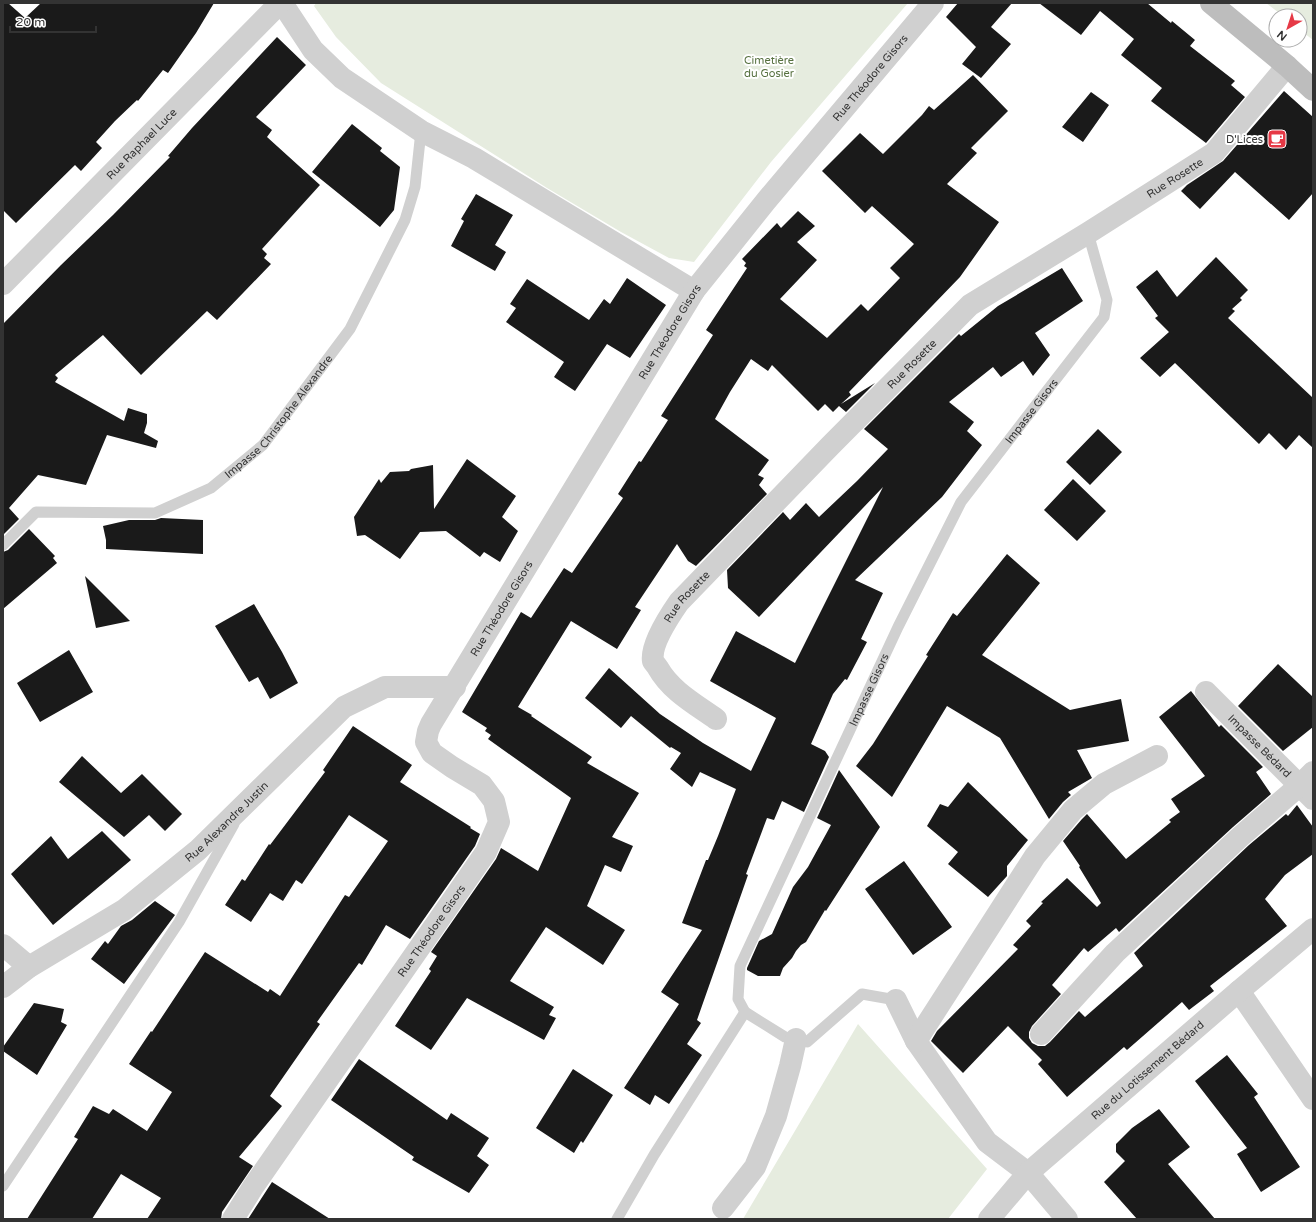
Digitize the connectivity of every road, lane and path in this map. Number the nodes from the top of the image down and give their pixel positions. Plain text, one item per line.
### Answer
1 (281, 3) edge
2 (933, 3) edge
3 (1211, 3) edge
4 (1287, 66) junction
5 (1313, 90) edge
6 (421, 131) junction
7 (1088, 233) junction
8 (3, 284) edge
9 (694, 291) junction
10 (3, 545) edge
11 (455, 687) junction
12 (1206, 692) dead end
13 (716, 719) dead end
14 (1157, 756) dead end
15 (1308, 786) edge
16 (246, 804) junction
17 (1313, 929) edge
18 (3, 945) edge
19 (29, 967) junction
20 (3, 987) edge
21 (1239, 991) junction
22 (896, 1000) joint
23 (745, 1012) junction
24 (1041, 1034) dead end
25 (796, 1039) junction
26 (916, 1041) junction
27 (1312, 1099) edge
28 (1028, 1173) junction
29 (3, 1186) edge
30 (723, 1208) dead end
31 (233, 1219) edge
32 (617, 1219) edge
33 (989, 1219) edge
34 (1067, 1219) edge

1 - 6 street
1 - 8 street, Rue Raphael Luce
2 - 9 street, Rue Théodore Gisors
3 - 4 main road
4 - 5 main road
4 - 7 street, Rue Rosette
6 - 9 street
6 - 10 lane, Impasse Christophe Alexandre
7 - 13 street, Rue Rosette
7 - 23 lane, Impasse Gisors
9 - 11 street, Rue Théodore Gisors
11 - 16 street, Rue Alexandre Justin
11 - 31 street, Rue Théodore Gisors
12 - 15 street, Impasse Bédard
14 - 26 street
15 - 24 street
16 - 19 street, Rue Alexandre Justin
16 - 29 lane
17 - 21 street, Rue du Lotissement Bédard
18 - 19 street
19 - 20 street, Rue Alexandre Justin
21 - 27 street
21 - 28 street, Rue du Lotissement Bédard
22 - 25 lane
22 - 26 street
23 - 25 lane
23 - 32 lane
25 - 30 street
26 - 28 street
28 - 33 street, Rue du Lotissement Bédard
28 - 34 street

